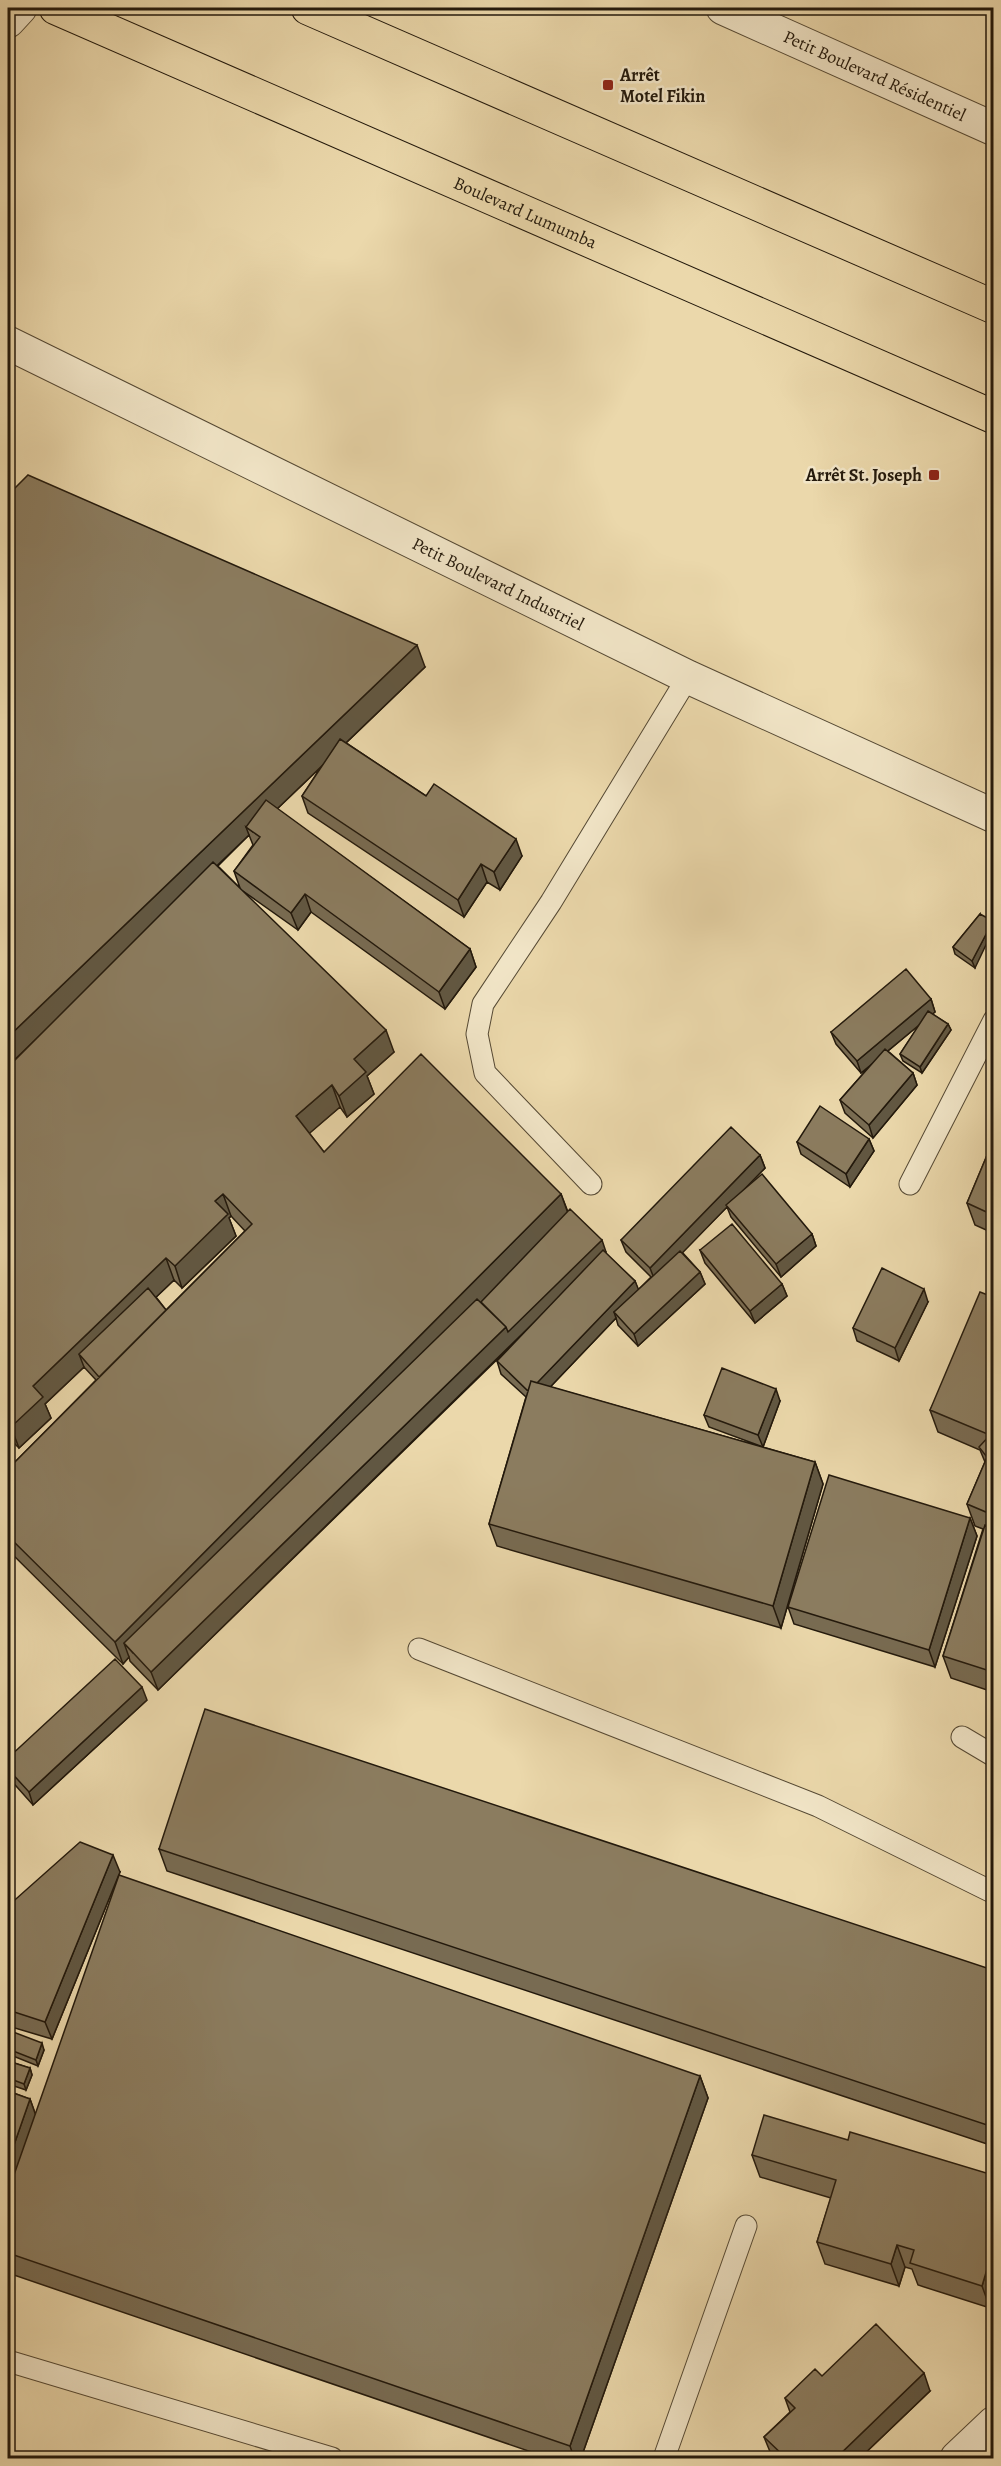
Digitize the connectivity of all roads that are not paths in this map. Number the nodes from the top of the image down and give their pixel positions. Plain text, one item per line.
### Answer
1 (20, 8) edge
2 (56, 8) edge
3 (308, 8) edge
4 (723, 8) edge
5 (8, 21) edge
6 (993, 129) edge
7 (993, 307) edge
8 (8, 343) edge
9 (993, 417) edge
10 (688, 677) junction
11 (993, 816) edge
12 (993, 1020) edge
13 (591, 1184) dead end
14 (910, 1184) dead end
15 (419, 1649) dead end
16 (962, 1737) dead end
17 (993, 1756) edge
18 (993, 1893) edge
19 (746, 2226) dead end
20 (8, 2361) edge
21 (332, 2458) edge
22 (664, 2458) edge

1 - 5 street
2 - 9 highway, Boulevard Lumumba
3 - 7 highway
4 - 6 street, Petit Boulevard Résidentiel
8 - 10 street, Petit Boulevard Industriel
10 - 11 street, Petit Boulevard Industriel
10 - 13 lane
12 - 14 lane
15 - 18 lane
16 - 17 lane
19 - 22 lane
20 - 21 lane

